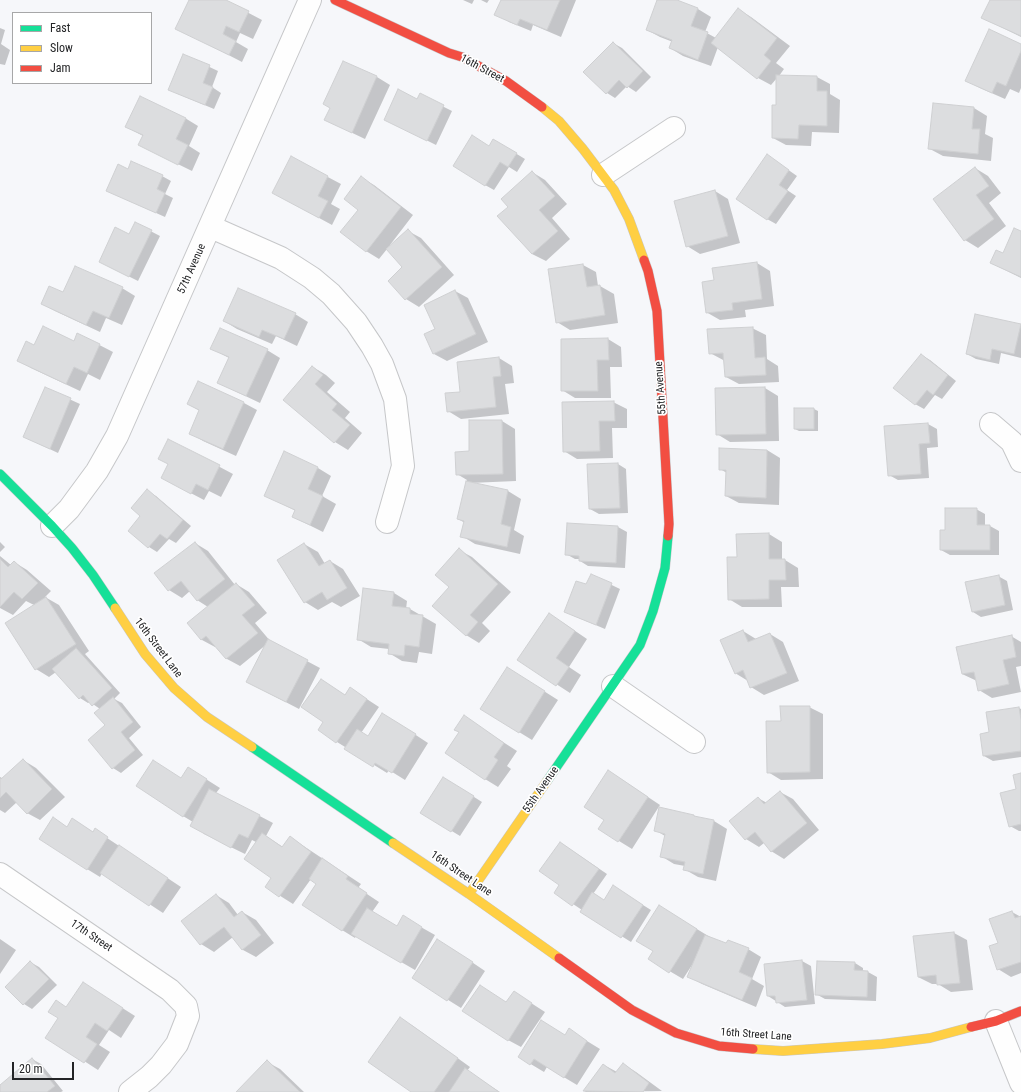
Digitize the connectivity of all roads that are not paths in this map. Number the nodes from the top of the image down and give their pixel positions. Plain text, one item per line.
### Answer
1 (310, 0) edge
2 (335, 0) edge
3 (674, 128) dead end
4 (603, 175) junction
5 (211, 227) junction
6 (991, 424) dead end
7 (1021, 461) edge
8 (0, 474) edge
9 (387, 522) dead end
10 (52, 526) junction
11 (613, 686) junction
12 (694, 742) dead end
13 (0, 874) edge
14 (469, 894) junction
15 (1021, 1011) edge
16 (996, 1021) junction
17 (1021, 1083) edge
18 (130, 1092) edge

1 - 5 street, 57th Avenue
2 - 4 street, 16th Street
3 - 4 street
4 - 11 street, 55th Avenue
5 - 9 street
5 - 10 street, 57th Avenue
6 - 7 street
8 - 10 street, 16th Street Lane
10 - 14 street, 16th Street Lane
11 - 12 street
11 - 14 street, 55th Avenue
13 - 18 street, 17th Street
14 - 16 street, 16th Street Lane
15 - 16 street, 16th Street Lane
16 - 17 street

